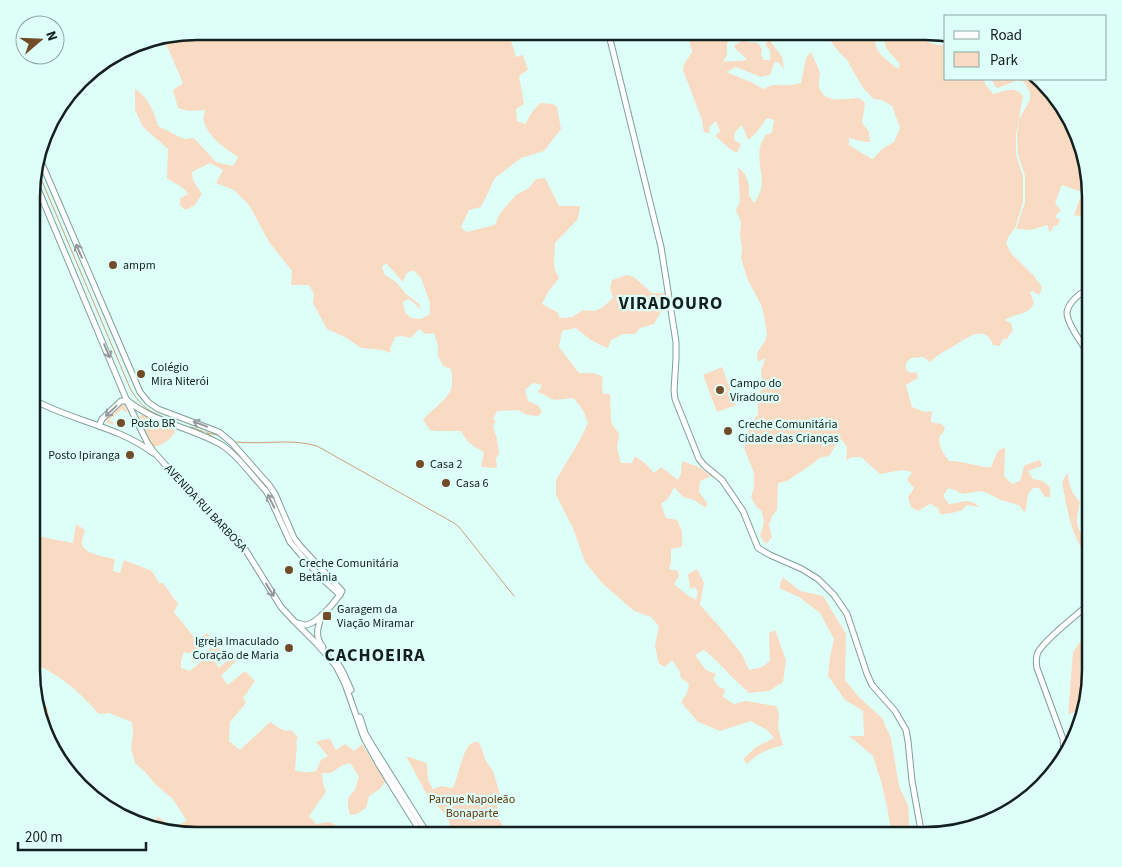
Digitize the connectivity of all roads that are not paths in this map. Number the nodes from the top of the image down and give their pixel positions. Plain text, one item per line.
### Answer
1 (610, 40) edge
2 (43, 167) edge
3 (40, 194) edge
4 (1082, 292) edge
5 (1082, 342) edge
6 (127, 401) junction
7 (40, 403) edge
8 (145, 413) junction
9 (174, 414) junction
10 (137, 423) junction
11 (99, 426) junction
12 (184, 429) junction
13 (160, 458) junction
14 (341, 593) junction
15 (1082, 610) edge
16 (322, 615) junction
17 (294, 621) junction
18 (1063, 743) edge
19 (417, 827) edge
20 (423, 827) edge
21 (920, 827) edge

1 - 21 main road
9 -> 2 main road
3 -> 6 main road, AVENIDA RUI BARBOSA
4 - 5 main road
6 - 8 main road
6 - 10 main road, AVENIDA RUI BARBOSA
6 -> 11 main road
7 - 11 main road, AVENIDA RUI BARBOSA
8 - 10 main road
8 - 12 main road
9 - 12 main road
14 -> 9 main road
10 - 13 main road, AVENIDA RUI BARBOSA
11 - 13 main road, AVENIDA RUI BARBOSA
14 -> 12 main road
13 -> 17 main road, AVENIDA RUI BARBOSA
14 - 16 main road
15 - 18 main road
16 - 17 main road
16 - 20 main road
17 - 19 main road, AVENIDA RUI BARBOSA

